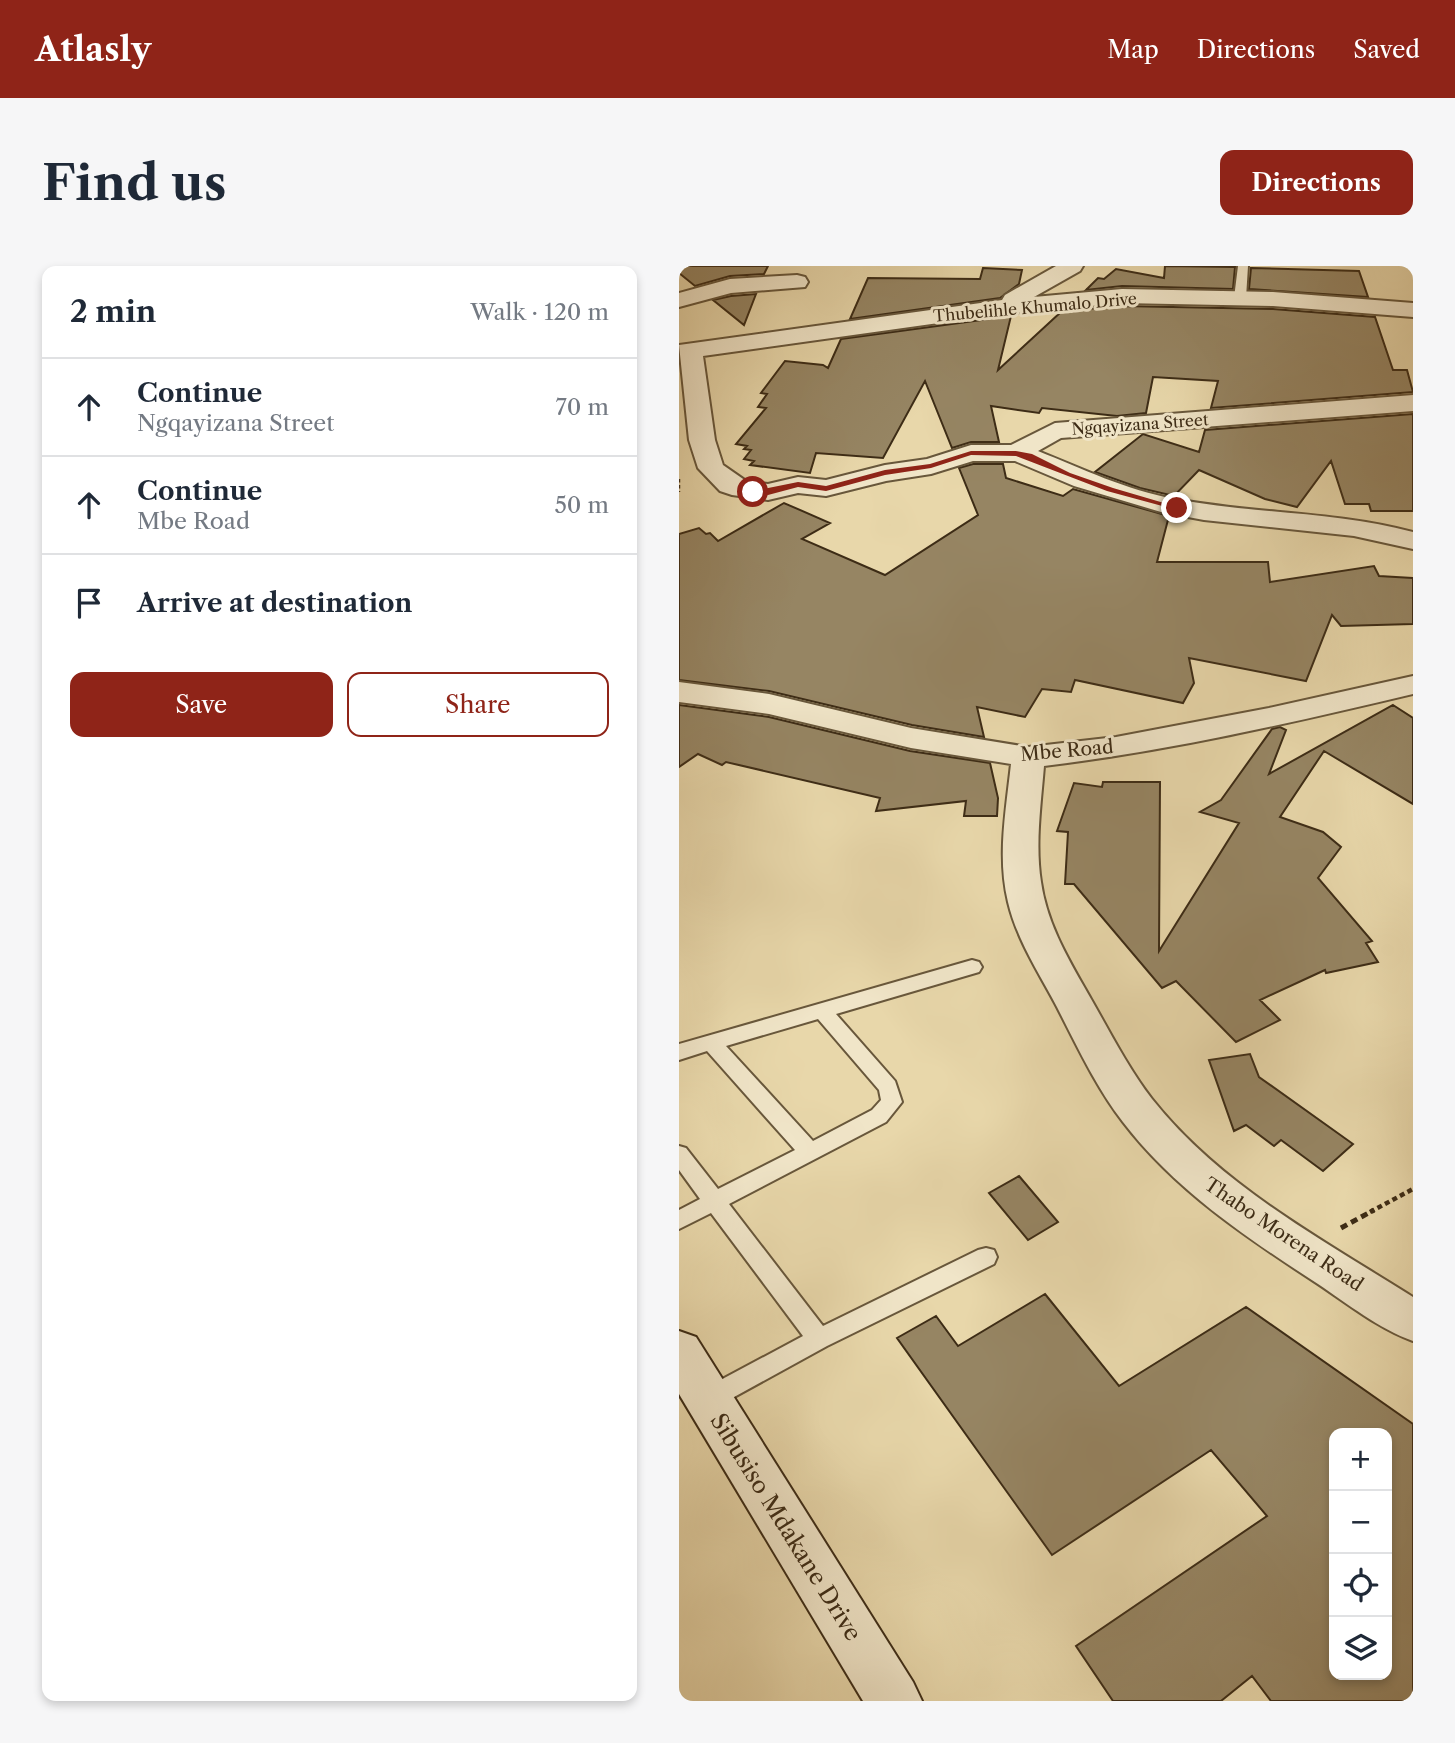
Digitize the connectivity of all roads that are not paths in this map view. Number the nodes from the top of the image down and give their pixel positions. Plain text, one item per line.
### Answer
1 (1072, 266) edge
2 (1243, 266) edge
3 (1240, 298) junction
4 (679, 300) edge
5 (793, 301) edge
6 (1003, 307) junction
7 (1413, 310) edge
8 (685, 351) edge
9 (1413, 402) edge
10 (1016, 453) junction
11 (1413, 541) edge
12 (1413, 685) edge
13 (679, 692) edge
14 (1028, 757) junction
15 (972, 967) dead end
16 (822, 1011) junction
17 (711, 1043) junction
18 (679, 1052) edge
19 (810, 1152) junction
20 (679, 1154) edge
21 (715, 1201) junction
22 (679, 1220) edge
23 (986, 1257) dead end
24 (1413, 1321) edge
25 (819, 1339) junction
26 (679, 1352) edge
27 (708, 1399) junction
28 (894, 1701) edge

1 - 6 street
2 - 3 lane
3 - 6 street, Thubelihle Khumalo Drive
3 - 7 street, Thubelihle Khumalo Drive
4 - 5 street
5 - 6 street, Thubelihle Khumalo Drive
5 - 8 street
8 - 10 street, Ngqayizana Street
9 - 10 street, Ngqayizana Street
10 - 11 street
12 - 14 street, Mbe Road
13 - 14 street, Mbe Road
14 - 24 street, Thabo Morena Road
15 - 16 lane
16 - 17 lane
16 - 19 lane
17 - 18 lane
17 - 19 lane
19 - 21 lane
20 - 21 lane
21 - 22 lane
21 - 25 lane
23 - 25 lane
25 - 27 lane
26 - 27 street, Sibusiso Mdakane Drive
27 - 28 street, Sibusiso Mdakane Drive

